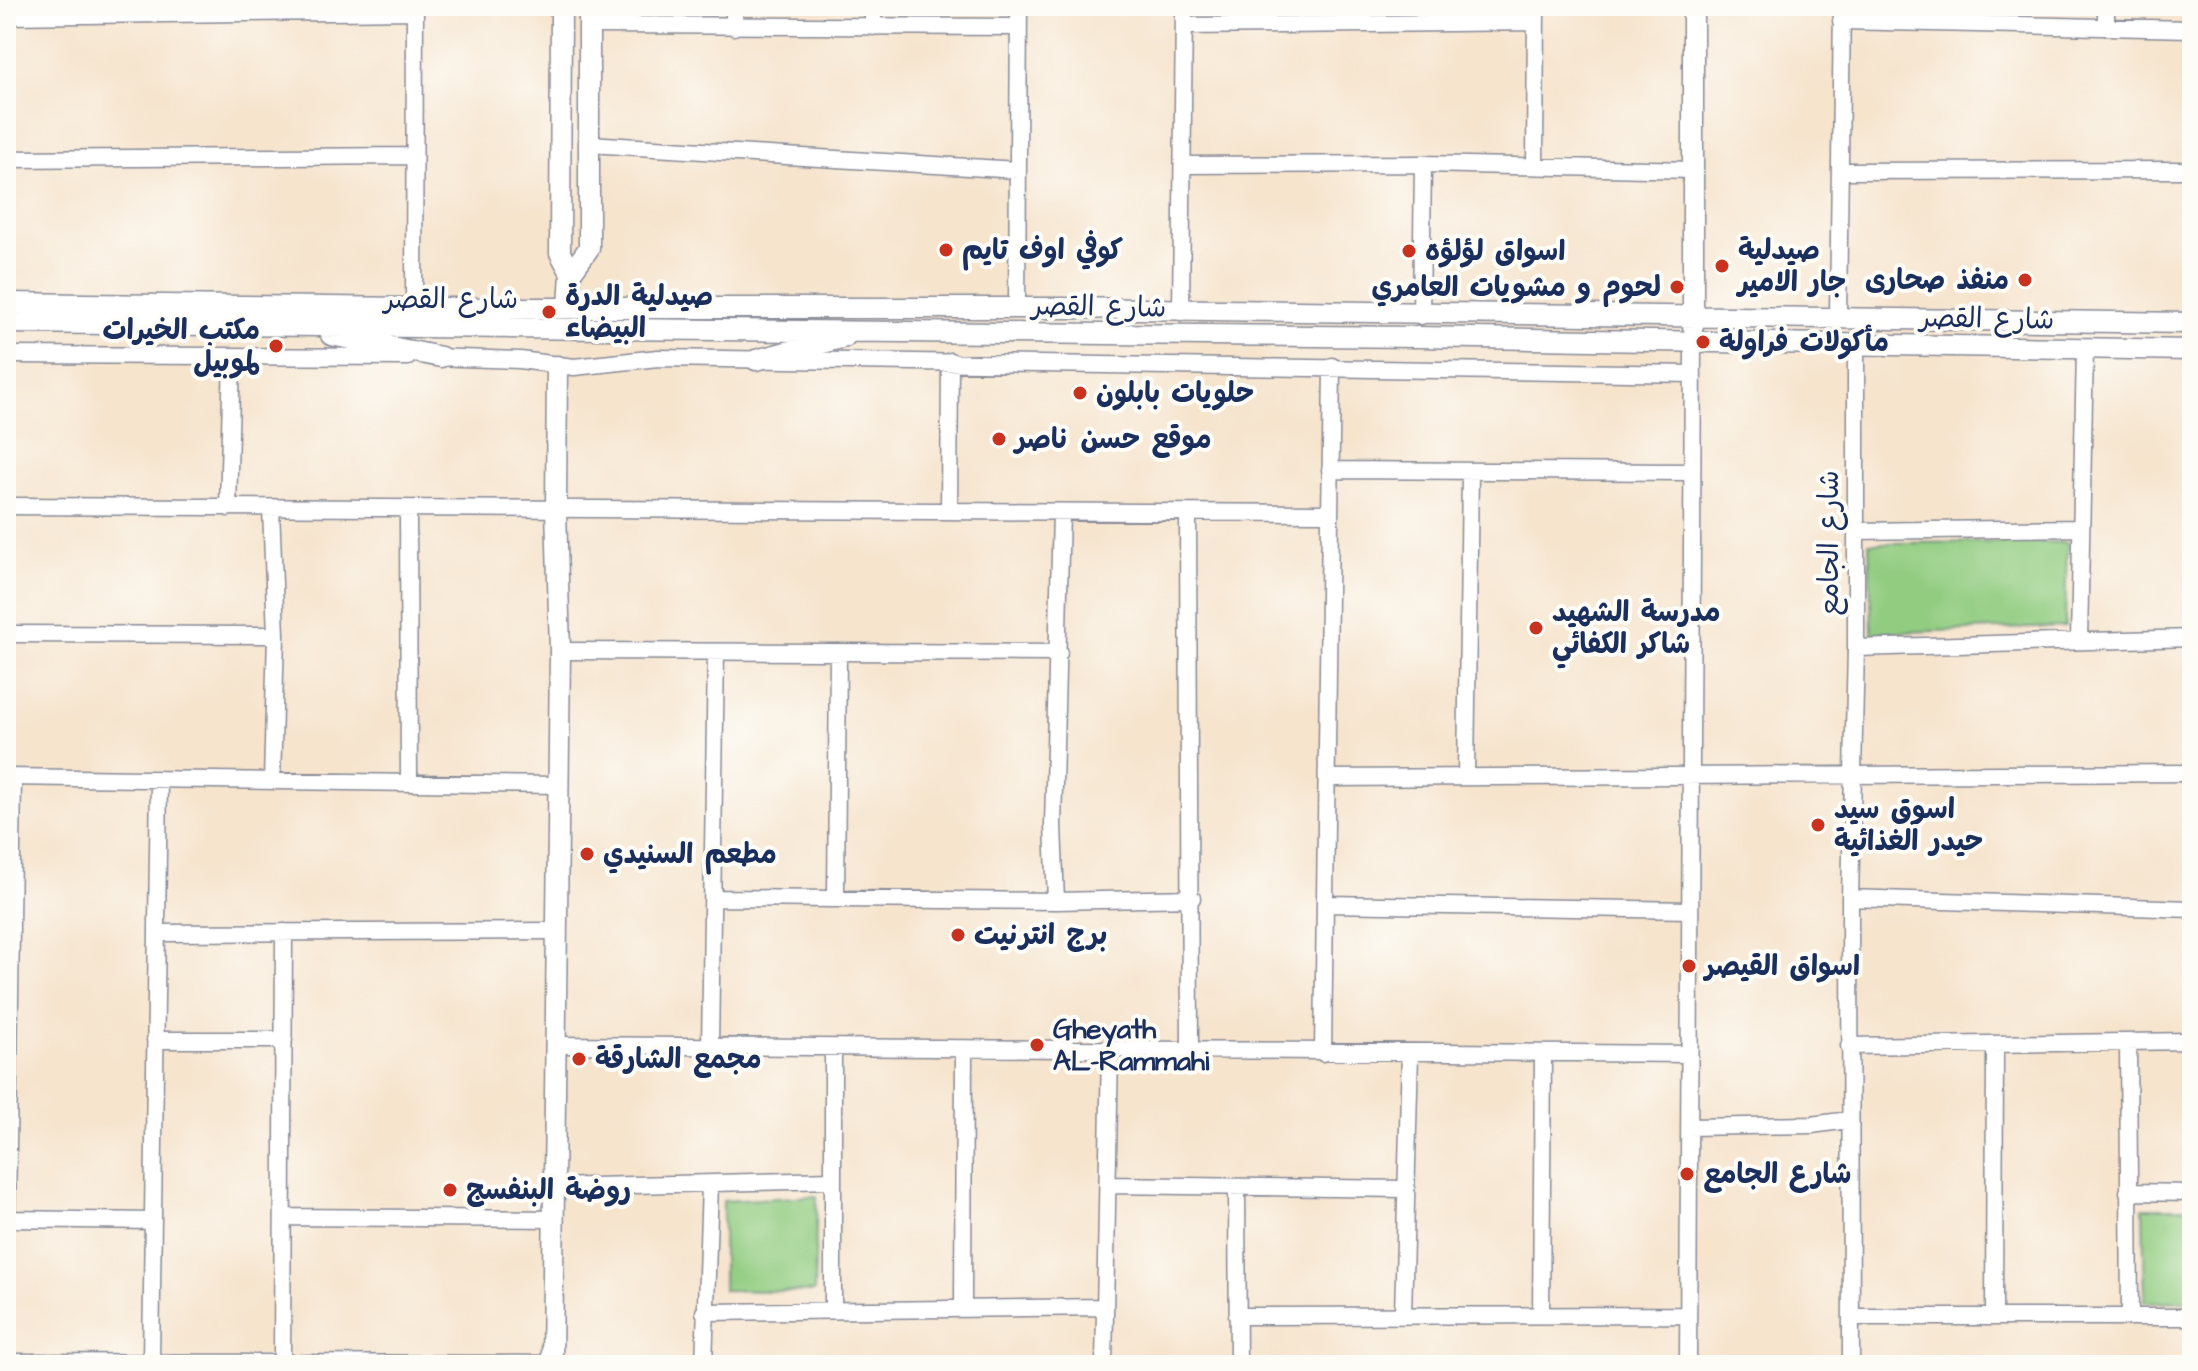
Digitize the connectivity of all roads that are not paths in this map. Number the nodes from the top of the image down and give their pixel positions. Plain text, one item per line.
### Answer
1 (561, 6) edge
2 (734, 6) edge
3 (873, 6) edge
4 (1019, 6) edge
5 (1184, 6) edge
6 (1320, 6) edge
7 (1693, 6) edge
8 (1990, 6) edge
9 (2106, 6) edge
10 (415, 8) edge
11 (1536, 14) edge
12 (1842, 14) edge
13 (589, 15) edge
14 (6, 16) edge
15 (1319, 24) junction
16 (1989, 24) junction
17 (1184, 26) junction
18 (734, 27) junction
19 (873, 27) junction
20 (1018, 27) junction
21 (2106, 27) junction
22 (2192, 29) edge
23 (589, 144) junction
24 (414, 156) junction
25 (6, 159) edge
26 (1423, 164) junction
27 (1184, 165) junction
28 (1535, 166) junction
29 (1018, 170) junction
30 (1693, 170) junction
31 (2192, 170) edge
32 (1840, 171) junction
33 (571, 273) junction
34 (6, 303) edge
35 (569, 306) junction
36 (414, 308) junction
37 (1017, 308) junction
38 (1065, 308) junction
39 (1138, 310) junction
40 (1181, 312) junction
41 (1693, 315) junction
42 (1421, 316) junction
43 (1838, 316) junction
44 (6, 323) edge
45 (2192, 323) edge
46 (288, 326) junction
47 (866, 330) junction
48 (1063, 335) junction
49 (1138, 337) junction
50 (1693, 342) junction
51 (1856, 345) junction
52 (2085, 349) junction
53 (2192, 350) edge
54 (6, 355) edge
55 (232, 356) junction
56 (441, 357) junction
57 (756, 360) junction
58 (950, 361) junction
59 (557, 366) junction
60 (1332, 366) junction
61 (1693, 374) junction
62 (1330, 470) junction
63 (1470, 472) junction
64 (1691, 472) junction
65 (6, 506) edge
66 (228, 508) junction
67 (271, 508) junction
68 (408, 509) junction
69 (556, 509) junction
70 (949, 510) junction
71 (1061, 513) junction
72 (1329, 513) junction
73 (1188, 514) junction
74 (2080, 528) junction
75 (1855, 531) junction
76 (6, 634) edge
77 (276, 635) junction
78 (2192, 638) edge
79 (2079, 641) junction
80 (1856, 648) junction
81 (560, 651) junction
82 (716, 652) junction
83 (838, 652) junction
84 (1059, 653) junction
85 (1851, 773) junction
86 (2192, 773) edge
87 (1690, 774) junction
88 (1466, 776) junction
89 (9, 777) edge
90 (1328, 778) junction
91 (159, 779) junction
92 (272, 781) junction
93 (409, 783) junction
94 (559, 785) junction
95 (714, 898) junction
96 (836, 898) junction
97 (1192, 898) junction
98 (1850, 898) junction
99 (1056, 901) junction
100 (1326, 904) junction
101 (2192, 909) edge
102 (1690, 910) junction
103 (9, 923) edge
104 (557, 931) junction
105 (284, 932) junction
106 (157, 933) junction
107 (155, 1040) junction
108 (284, 1040) junction
109 (2192, 1041) edge
110 (2128, 1042) junction
111 (1995, 1044) junction
112 (556, 1045) junction
113 (1849, 1046) junction
114 (710, 1047) junction
115 (833, 1048) junction
116 (964, 1049) junction
117 (1110, 1050) junction
118 (1190, 1051) junction
119 (1323, 1053) junction
120 (1410, 1053) junction
121 (1543, 1054) junction
122 (1689, 1054) junction
123 (8, 1058) edge
124 (1849, 1120) junction
125 (1689, 1127) junction
126 (833, 1180) junction
127 (710, 1184) junction
128 (1108, 1185) junction
129 (554, 1187) junction
130 (1237, 1187) junction
131 (1404, 1189) junction
132 (2128, 1192) junction
133 (2192, 1193) edge
134 (283, 1217) junction
135 (6, 1219) edge
136 (554, 1219) junction
137 (153, 1221) junction
138 (963, 1306) junction
139 (1105, 1307) junction
140 (833, 1310) junction
141 (704, 1312) junction
142 (1403, 1314) junction
143 (1541, 1314) junction
144 (1688, 1315) junction
145 (1237, 1316) junction
146 (1994, 1316) junction
147 (2130, 1316) junction
148 (1851, 1317) junction
149 (2192, 1317) edge
150 (6, 1362) edge
151 (151, 1362) junction
152 (282, 1363) junction
153 (405, 1364) edge
154 (552, 1364) edge
155 (704, 1365) edge
156 (1104, 1365) edge
157 (1238, 1365) edge
158 (1688, 1365) edge
159 (1851, 1365) edge

1 - 33 street
2 - 18 street
3 - 19 street
4 - 20 street
5 - 17 street
6 - 15 street
7 - 30 street
8 - 16 street
9 - 21 street
10 - 14 street
10 - 24 street
11 - 15 street
11 - 28 street
12 - 16 street
12 - 32 street
13 - 18 street
13 - 23 street
15 - 17 street
16 - 21 street
17 - 27 street
18 - 19 street
19 - 20 street
20 - 29 street
21 - 22 street
23 - 29 street
23 - 33 street
24 - 25 street
24 - 36 street
26 - 27 street
26 - 28 street
26 - 42 street
27 - 40 street
28 - 30 street
29 - 37 street
30 - 41 street
31 - 32 street
32 - 43 street
33 - 35 street
34 - 36 street, شارع القصر
35 - 36 street, شارع القصر
35 - 37 street, شارع القصر
37 - 38 street, شارع القصر
38 - 39 street, شارع القصر
38 - 48 street
39 - 40 street, شارع القصر
39 - 49 street
40 - 42 street, شارع القصر
41 - 42 street, شارع القصر
41 - 43 street, شارع القصر
41 - 50 street
43 - 45 street, شارع القصر
44 - 46 street, شارع القصر
46 - 47 street, شارع القصر
46 - 56 street
47 - 48 street, شارع القصر
47 - 57 street
48 - 49 street, شارع القصر
49 - 50 street, شارع القصر
50 - 51 street, شارع القصر
50 - 61 street
51 - 52 street, شارع القصر
51 - 75 street, شارع الجامع
52 - 53 street, شارع القصر
52 - 74 street
54 - 55 street
55 - 56 street
55 - 66 street
56 - 59 street
57 - 58 street
57 - 59 street
58 - 60 street
58 - 70 street
59 - 69 street
60 - 61 street
60 - 62 street
61 - 64 street
62 - 63 street
62 - 72 street
63 - 64 street
63 - 88 street
64 - 87 street
65 - 66 street
66 - 67 street
67 - 68 street
67 - 77 street
68 - 69 street
68 - 93 street
69 - 70 street
69 - 81 street
70 - 71 street
71 - 73 street
71 - 84 street
72 - 73 street
72 - 90 street
73 - 97 street
74 - 75 street
74 - 79 street
75 - 80 street, شارع الجامع
76 - 77 street
77 - 92 street
78 - 79 street
79 - 80 street
80 - 85 street, شارع الجامع
81 - 82 street
81 - 94 street
82 - 83 street
82 - 95 street
83 - 84 street
83 - 96 street
84 - 99 street
85 - 86 street
85 - 87 street
85 - 98 street, شارع الجامع
87 - 88 street
87 - 102 street
88 - 90 street
89 - 91 street
89 - 103 street
90 - 100 street
91 - 92 street
91 - 106 street
92 - 93 street
93 - 94 street
94 - 104 street
95 - 96 street
95 - 114 street
96 - 99 street
97 - 99 street
97 - 118 street
98 - 101 street
98 - 113 street, شارع الجامع
100 - 102 street
100 - 119 street
102 - 122 street
103 - 123 street
104 - 105 street
104 - 112 street
105 - 106 street
105 - 108 street
106 - 107 street
107 - 108 street
107 - 137 street
108 - 134 street
109 - 110 street
110 - 111 street
110 - 132 street
111 - 113 street
111 - 146 street
112 - 114 street
112 - 129 street
113 - 124 street, شارع الجامع
114 - 115 street
115 - 116 street
115 - 126 street
116 - 117 street
116 - 138 street
117 - 118 street
117 - 128 street
118 - 119 street
119 - 120 street
120 - 121 street
120 - 131 street
121 - 122 street
121 - 143 street
122 - 125 street
123 - 135 street
124 - 125 street
124 - 148 street, شارع الجامع
125 - 144 street
126 - 127 street
126 - 140 street
127 - 129 street
127 - 141 street
128 - 130 street
128 - 139 street
129 - 136 street
130 - 131 street
130 - 145 street
131 - 142 street
132 - 133 street
132 - 147 street
134 - 136 street
134 - 152 street
135 - 137 street
136 - 154 street
137 - 151 street
138 - 139 street
138 - 140 street
139 - 156 street
140 - 141 street
141 - 155 street
142 - 143 street
142 - 145 street
143 - 144 street
144 - 158 street
145 - 157 street
146 - 147 street
146 - 148 street
147 - 149 street
148 - 159 street, شارع الجامع
150 - 151 street
151 - 152 street
152 - 153 street
153 - 154 street

